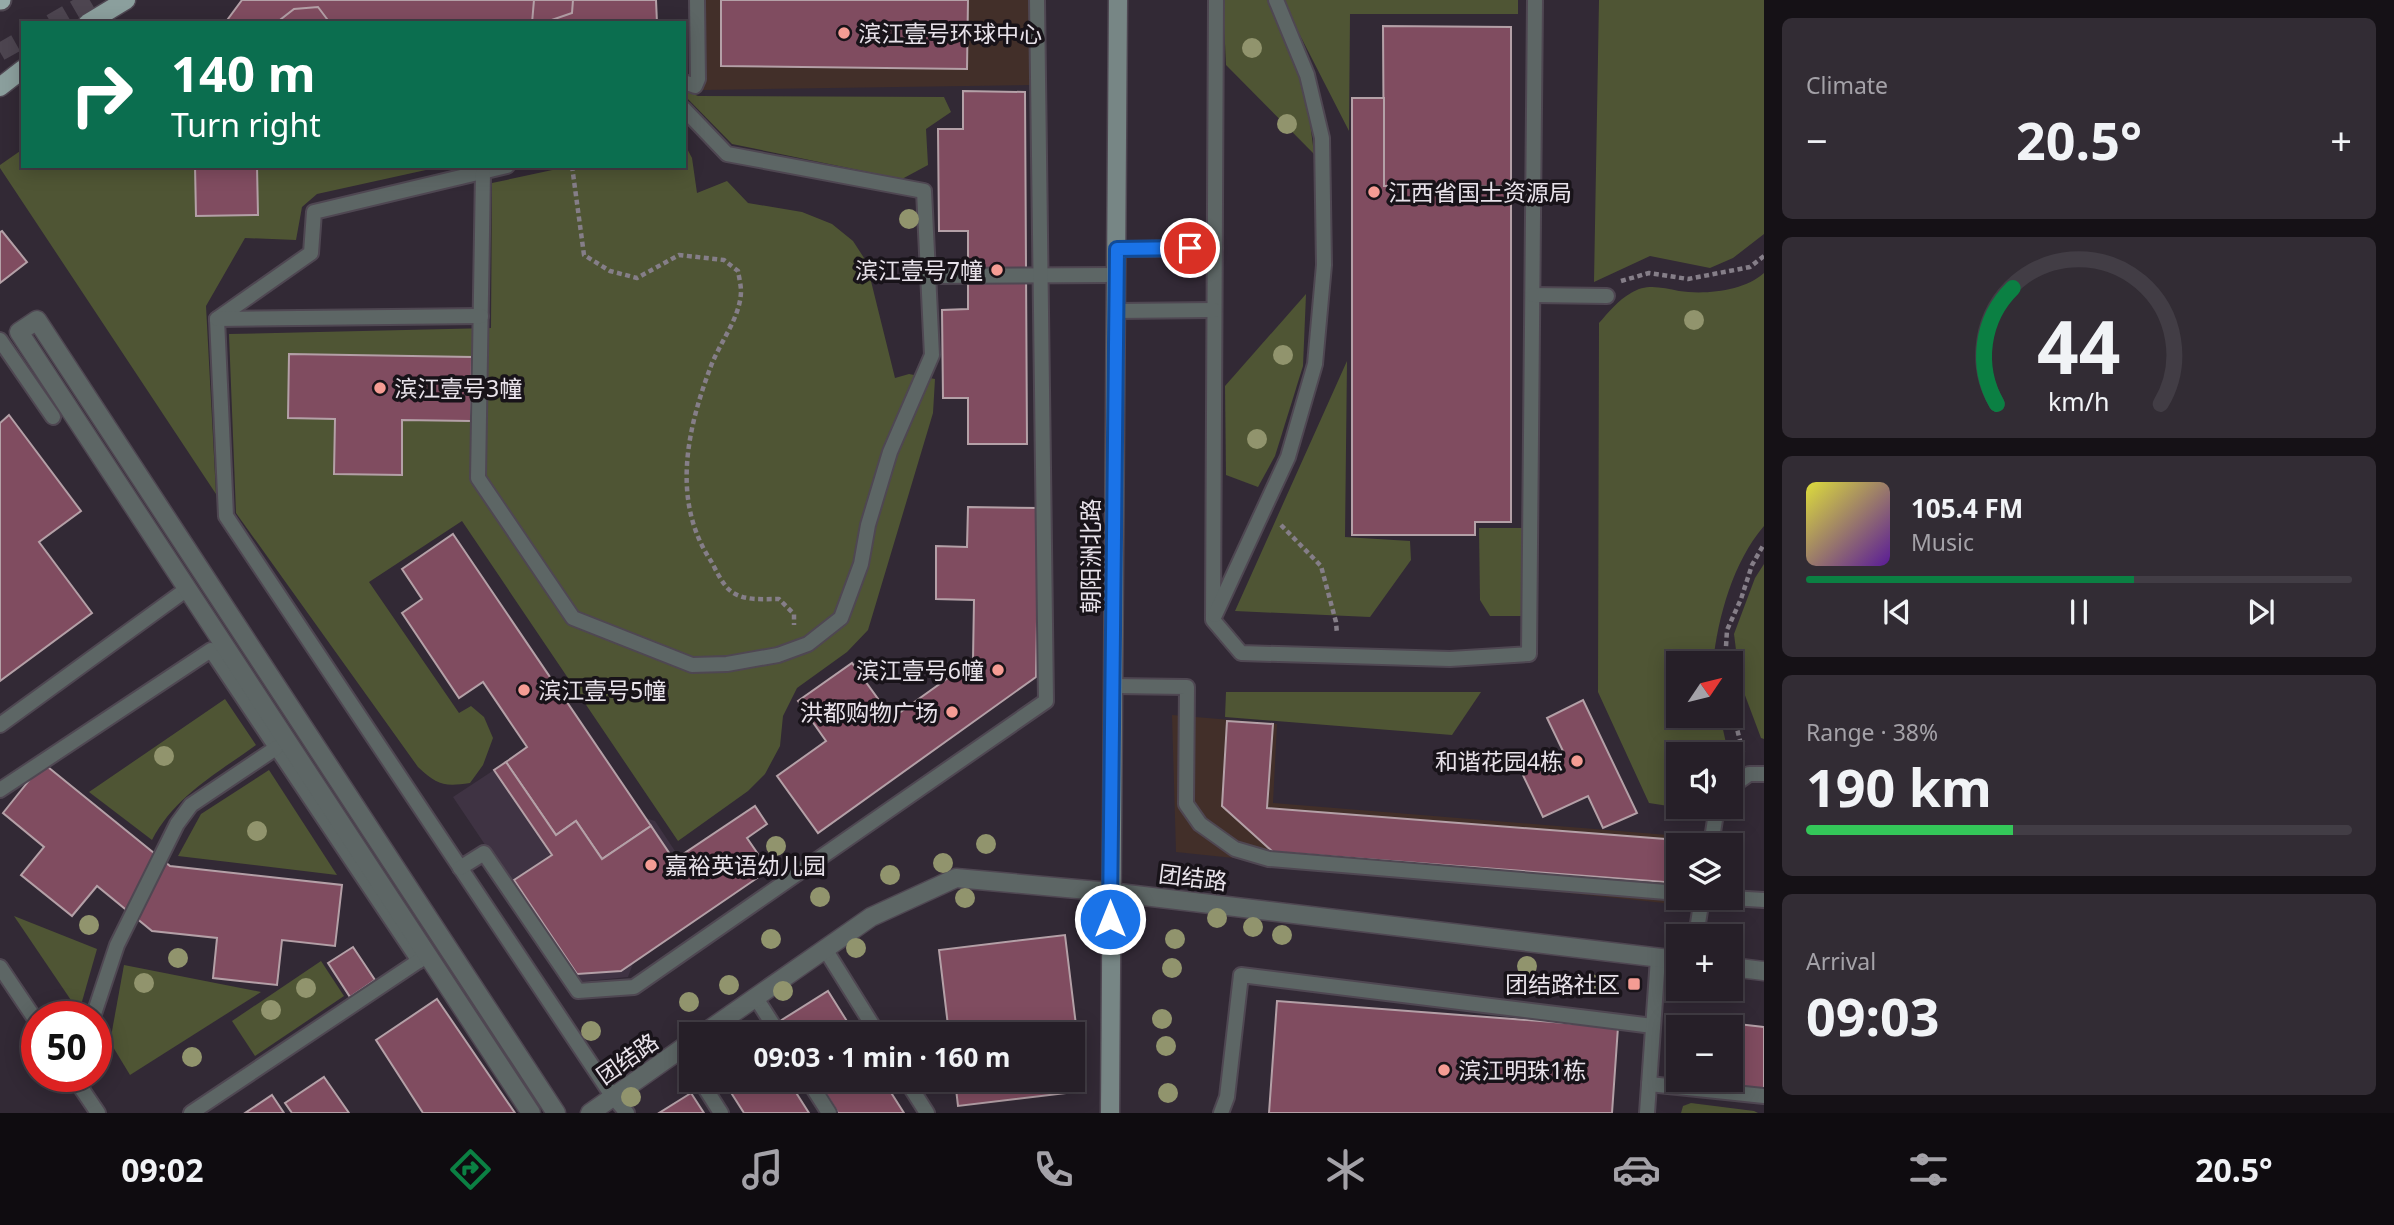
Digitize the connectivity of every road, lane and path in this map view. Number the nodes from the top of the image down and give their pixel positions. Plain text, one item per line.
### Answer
1 (126, 0) edge
2 (697, 0) edge
3 (1037, 0) edge
4 (1118, 0) edge
5 (1216, 0) edge
6 (1276, 0) edge
7 (1535, 0) edge
8 (91, 21) edge
9 (21, 71) edge
10 (686, 83) edge
11 (0, 87) edge
12 (686, 111) edge
13 (499, 168) edge
14 (572, 168) edge
15 (483, 172) junction
16 (1215, 248) junction
17 (1117, 249) junction
18 (1764, 256) edge
19 (1040, 275) junction
20 (1116, 275) junction
21 (929, 276) junction
22 (1533, 295) junction
23 (1607, 296) joint
24 (1214, 310) junction
25 (1116, 311) junction
26 (481, 316) junction
27 (216, 319) junction
28 (0, 340) edge
29 (53, 417) dead end
30 (1264, 508) junction
31 (1764, 544) edge
32 (187, 589) junction
33 (1213, 620) junction
34 (1726, 651) edge
35 (778, 655) junction
36 (1339, 656) junction
37 (1114, 686) junction
38 (0, 725) edge
39 (1739, 728) edge
40 (276, 748) junction
41 (1757, 774) edge
42 (0, 790) edge
43 (460, 868) junction
44 (1110, 892) junction
45 (1666, 892) edge
46 (1743, 899) edge
47 (1764, 900) edge
48 (825, 949) junction
49 (423, 958) junction
50 (1658, 958) junction
51 (1666, 959) edge
52 (0, 967) edge
53 (1743, 968) edge
54 (1764, 971) edge
55 (755, 998) junction
56 (23, 1001) edge
57 (98, 1001) edge
58 (720, 1022) edge
59 (771, 1022) edge
60 (871, 1022) edge
61 (1653, 1026) junction
62 (679, 1051) edge
63 (1649, 1084) junction
64 (84, 1092) edge
65 (708, 1092) edge
66 (816, 1092) edge
67 (914, 1092) edge
68 (1764, 1096) edge
69 (613, 1097) junction
70 (98, 1113) edge
71 (191, 1113) edge
72 (531, 1113) edge
73 (556, 1113) edge
74 (590, 1113) edge
75 (627, 1113) edge
76 (721, 1113) edge
77 (829, 1113) edge
78 (927, 1113) edge
79 (1111, 1113) edge
80 (1221, 1113) edge
81 (1647, 1113) edge

1 - 8 main road
2 - 10 lane
3 - 19 lane
4 - 17 main road, 朝阳洲北路
5 - 16 lane
6 - 30 lane
7 - 22 lane
9 - 11 main road
12 - 21 lane
13 - 15 lane
14 - 35 path
15 - 26 lane
15 - 27 lane
16 - 17 lane
16 - 24 lane
17 - 20 main road, 朝阳洲北路
18 - 23 path
19 - 20 lane
19 - 21 lane
19 - 43 lane
20 - 25 main road, 朝阳洲北路
21 - 35 lane
22 - 23 lane
22 - 36 lane
24 - 25 lane
24 - 33 lane
25 - 37 main road, 朝阳洲北路
26 - 27 lane
26 - 35 lane
27 - 43 lane
28 - 29 lane
30 - 33 lane
30 - 36 path
31 - 34 path
32 - 38 lane
32 - 49 street
32 - 73 street
33 - 36 lane
37 - 44 main road, 朝阳洲北路
37 - 45 lane
39 - 41 path
40 - 42 lane
40 - 49 lane
40 - 57 lane
43 - 69 lane
44 - 48 street, 团结路
44 - 50 street, 团结路
44 - 79 main road, 朝阳洲北路
46 - 47 lane
48 - 55 street, 团结路
48 - 60 lane
49 - 71 lane
49 - 72 street
50 - 51 street, 团结路
50 - 61 lane
52 - 56 lane
53 - 54 street
55 - 58 street, 团结路
55 - 59 lane
61 - 63 lane
61 - 80 lane
62 - 69 street, 团结路
63 - 68 lane
63 - 81 lane
64 - 70 lane
65 - 76 lane
66 - 77 lane
67 - 78 lane
69 - 74 street, 团结路
69 - 75 lane

